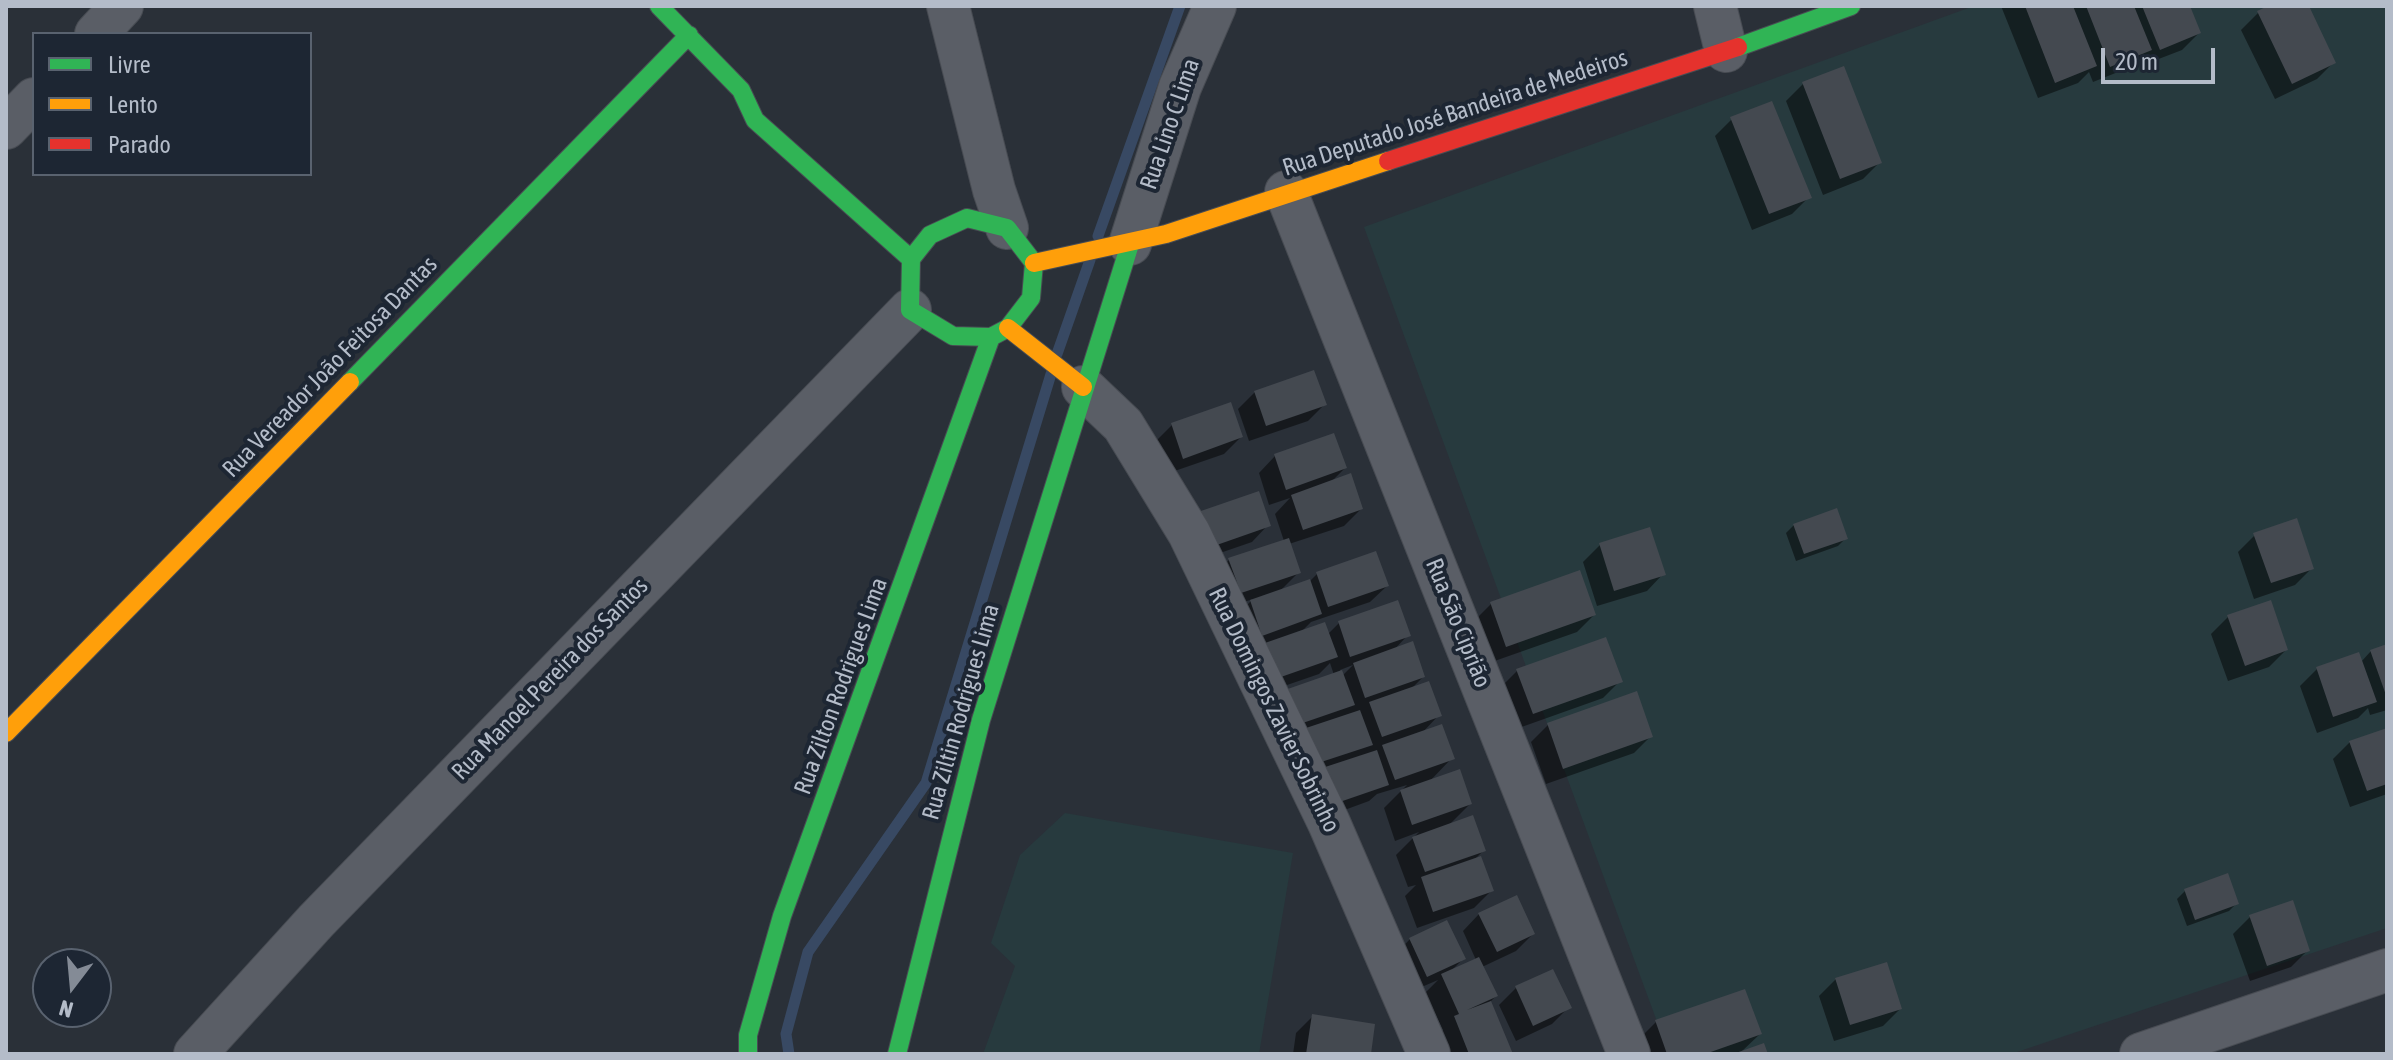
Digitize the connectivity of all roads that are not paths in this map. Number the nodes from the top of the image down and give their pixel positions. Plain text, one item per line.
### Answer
1 (122, 6) edge
2 (659, 6) edge
3 (948, 6) edge
4 (1215, 6) edge
5 (1715, 6) edge
6 (1851, 6) edge
7 (98, 32) edge
8 (689, 35) junction
9 (1726, 51) junction
10 (741, 90) junction
11 (772, 97) dead end
12 (32, 101) edge
13 (6, 128) edge
14 (1286, 192) junction
15 (910, 220) dead end
16 (1007, 228) junction
17 (930, 235) junction
18 (1120, 246) junction
19 (911, 259) junction
20 (1034, 263) junction
21 (910, 310) junction
22 (1008, 328) junction
23 (991, 337) junction
24 (1074, 380) junction
25 (6, 733) edge
26 (2387, 970) edge
27 (195, 1054) edge
28 (748, 1054) edge
29 (897, 1054) edge
30 (1429, 1054) edge
31 (1629, 1054) edge
32 (2141, 1054) edge

1 - 7 street
2 - 8 street
3 - 16 street
4 - 18 street, Rua Lino C Lima
5 - 9 street
6 - 9 street, Rua Deputado José Bandeira de Medeiros
8 - 10 street
8 - 25 street, Rua Vereador João Feitosa Dantas
9 - 14 street, Rua Deputado José Bandeira de Medeiros
10 - 11 street
10 - 19 street
12 - 13 street
14 - 18 street, Rua Deputado José Bandeira de Medeiros
14 - 31 street, Rua São Ciprião
15 - 17 street
16 - 17 street
16 - 20 street
17 - 19 street
18 - 20 street, Rua Deputado José Bandeira de Medeiros
18 - 24 street
19 - 21 street
20 - 22 street
21 - 23 street
21 - 27 street, Rua Manoel Pereira dos Santos
22 - 23 street
22 - 24 street
23 - 28 street, Rua Zilton Rodrigues Lima
24 - 29 street, Rua Ziltin Rodrigues Lima
24 - 30 street, Rua Domingos Zavier Sobrinho
26 - 32 street

